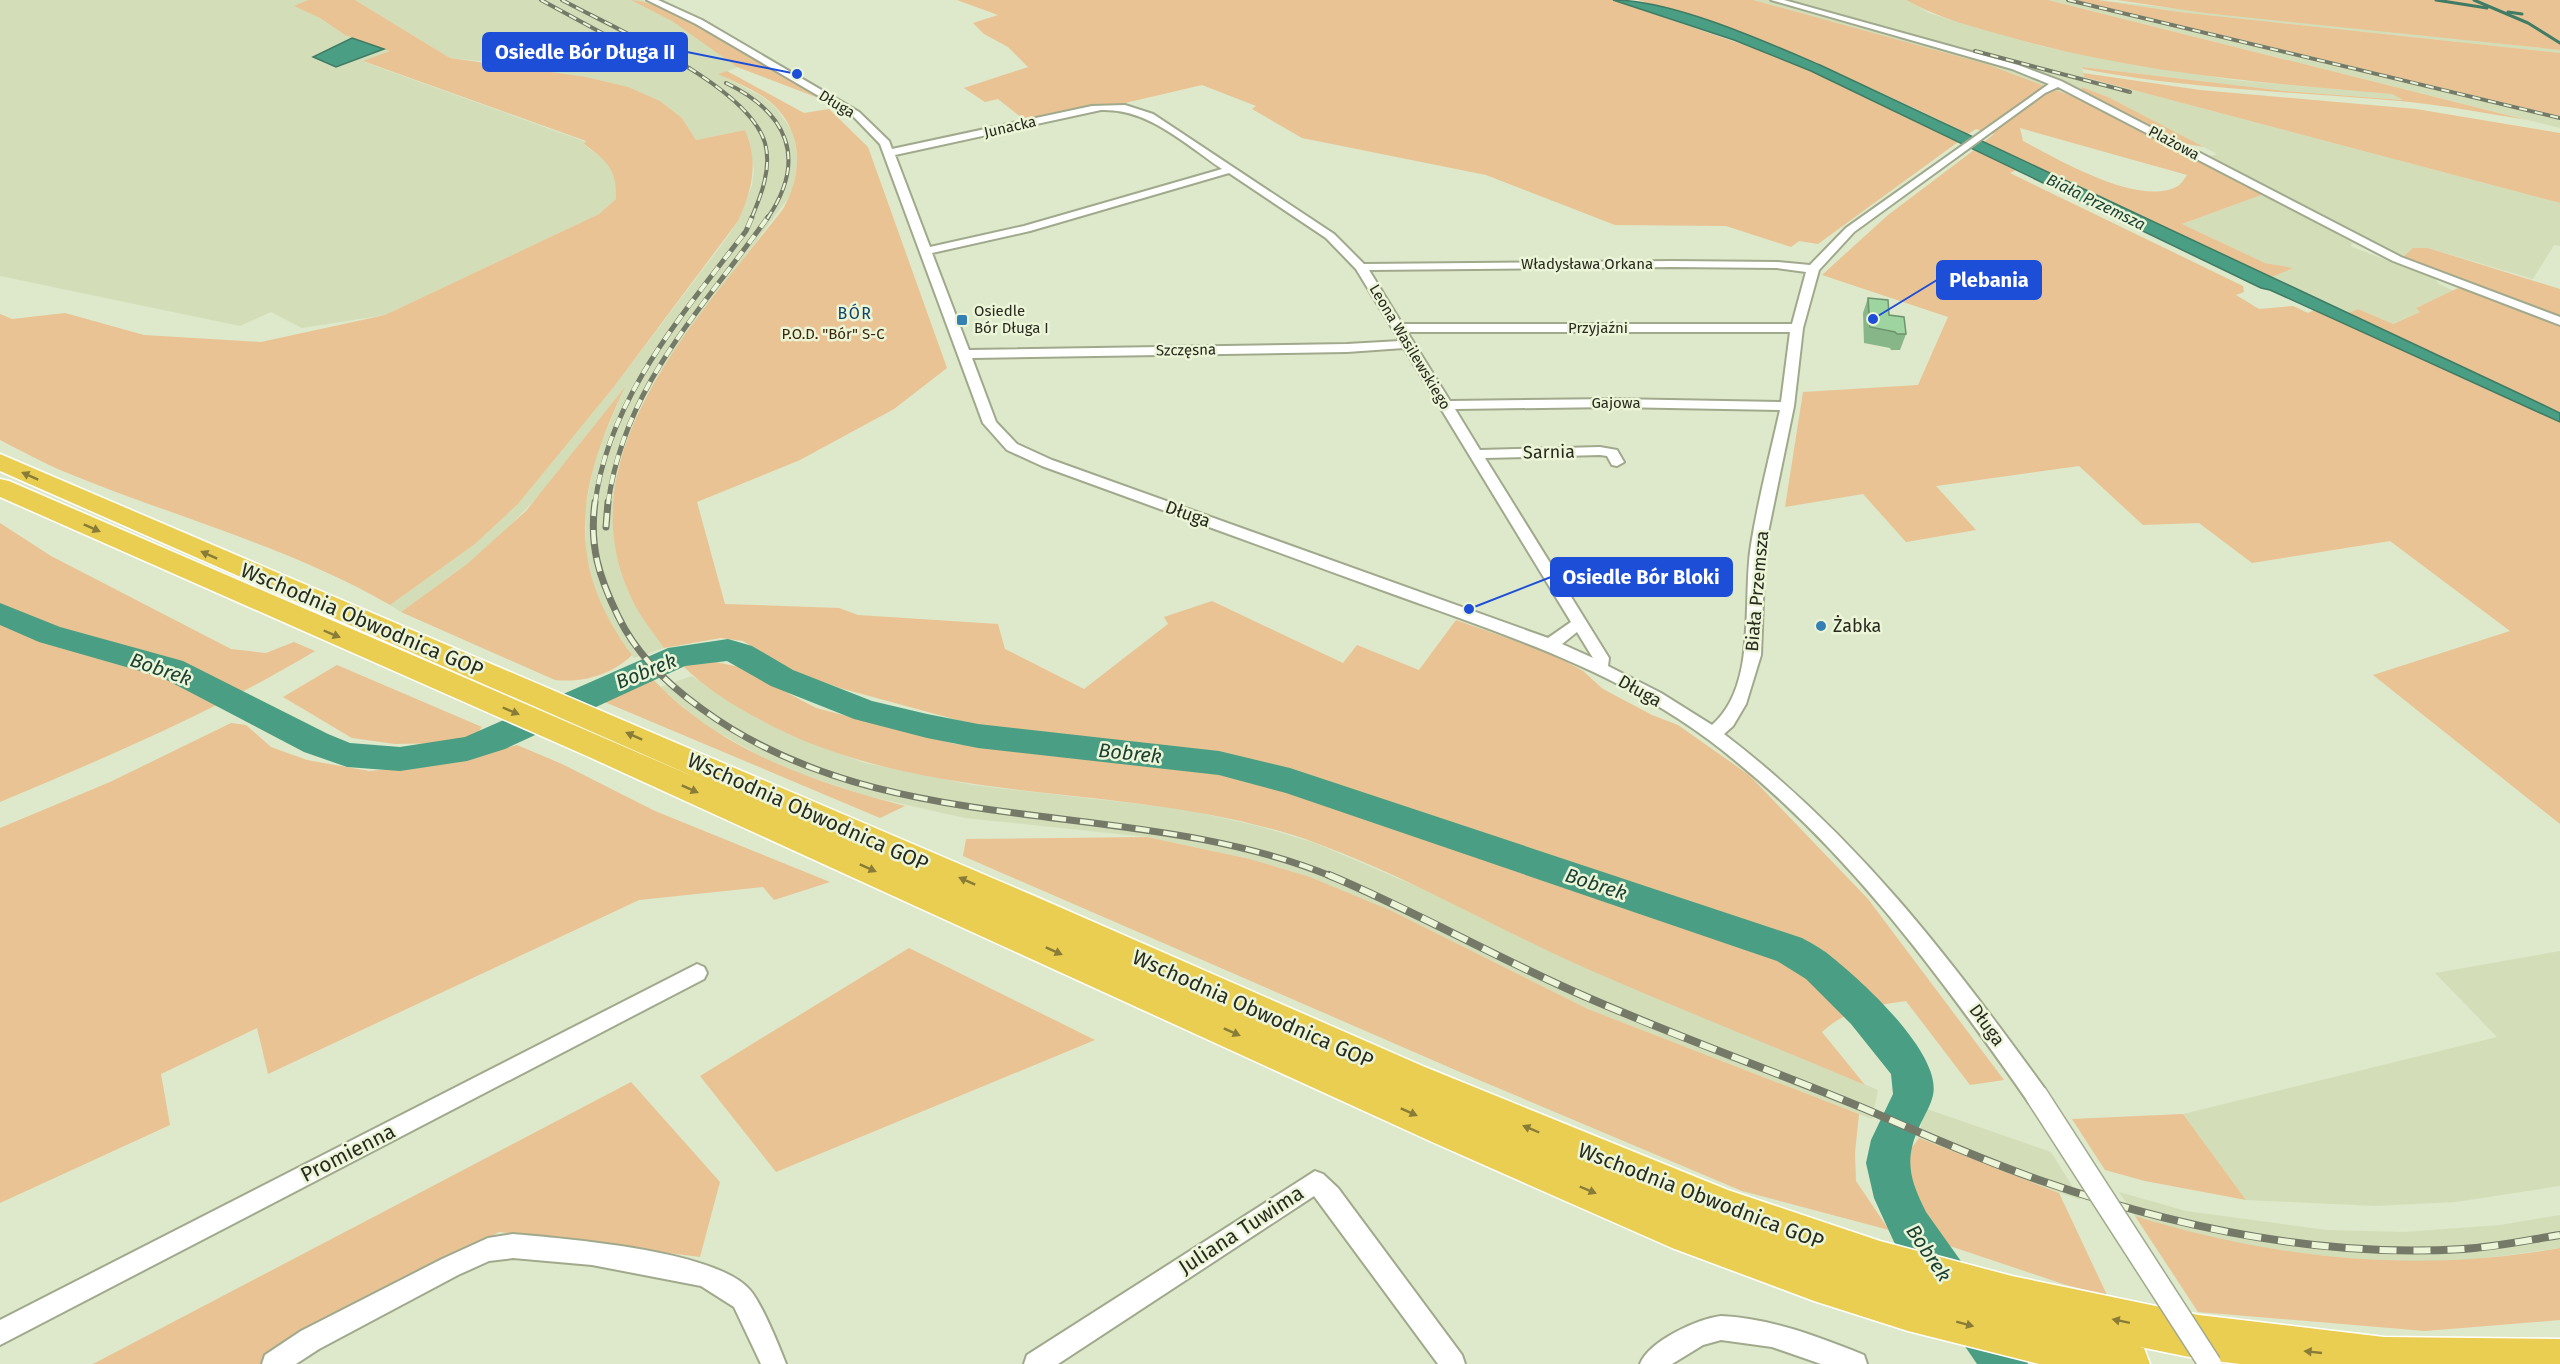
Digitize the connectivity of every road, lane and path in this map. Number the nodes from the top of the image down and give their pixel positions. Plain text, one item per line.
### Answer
1 (651, 0) edge
2 (1775, 0) edge
3 (2058, 83) junction
4 (1130, 108) joint
5 (890, 153) junction
6 (1232, 169) junction
7 (926, 250) junction
8 (1361, 267) junction
9 (1813, 269) junction
10 (2560, 321) edge
11 (1399, 328) junction
12 (1797, 328) junction
13 (1409, 344) junction
14 (964, 354) junction
15 (1445, 405) junction
16 (1787, 406) junction
17 (1475, 454) junction
18 (0, 462) edge
19 (1617, 462) dead end
20 (0, 487) edge
21 (290, 603) junction
22 (1581, 625) junction
23 (1550, 645) junction
24 (1599, 668) junction
25 (1713, 734) junction
26 (1010, 916) junction
27 (697, 973) dead end
28 (0, 1333) edge
29 (2560, 1361) edge
30 (274, 1364) edge
31 (774, 1364) edge
32 (1036, 1364) edge
33 (1453, 1364) edge
34 (1652, 1364) edge
35 (1854, 1364) edge
36 (2128, 1364) edge
37 (2210, 1364) edge

1 - 5 street, Długa
2 - 3 street, Plażowa
3 - 9 street, Biała Przemsza
3 - 10 street, Plażowa
4 - 5 street, Junacka
4 - 6 street, Leona Wasilewskiego
5 - 7 street, Długa
6 - 7 street
6 - 8 street, Leona Wasilewskiego
7 - 14 street, Długa
8 - 9 street, Władysława Orkana
8 - 11 street, Leona Wasilewskiego
9 - 12 street, Biała Przemsza
11 - 12 street, Przyjaźni
11 - 13 street, Leona Wasilewskiego
12 - 16 street, Biała Przemsza
13 - 14 street, Szczęsna
13 - 15 street, Leona Wasilewskiego
14 - 23 street, Długa
15 - 16 street, Gajowa
15 - 17 street, Leona Wasilewskiego
16 - 25 street, Biała Przemsza
17 - 19 street, Sarnia
17 - 22 street, Leona Wasilewskiego
21 -> 18 highway, Wschodnia Obwodnica GOP
20 -> 21 highway, Wschodnia Obwodnica GOP
21 - 26 highway, Wschodnia Obwodnica GOP
22 - 23 street
22 - 24 street, Leona Wasilewskiego
23 - 24 street, Długa
24 - 25 street, Długa
25 - 37 street, Długa, bridge
29 -> 26 highway, Wschodnia Obwodnica GOP
26 -> 36 highway, Wschodnia Obwodnica GOP
27 - 28 street, Promienna
30 - 31 street
32 - 33 street, Juliana Tuwima
34 - 35 street

